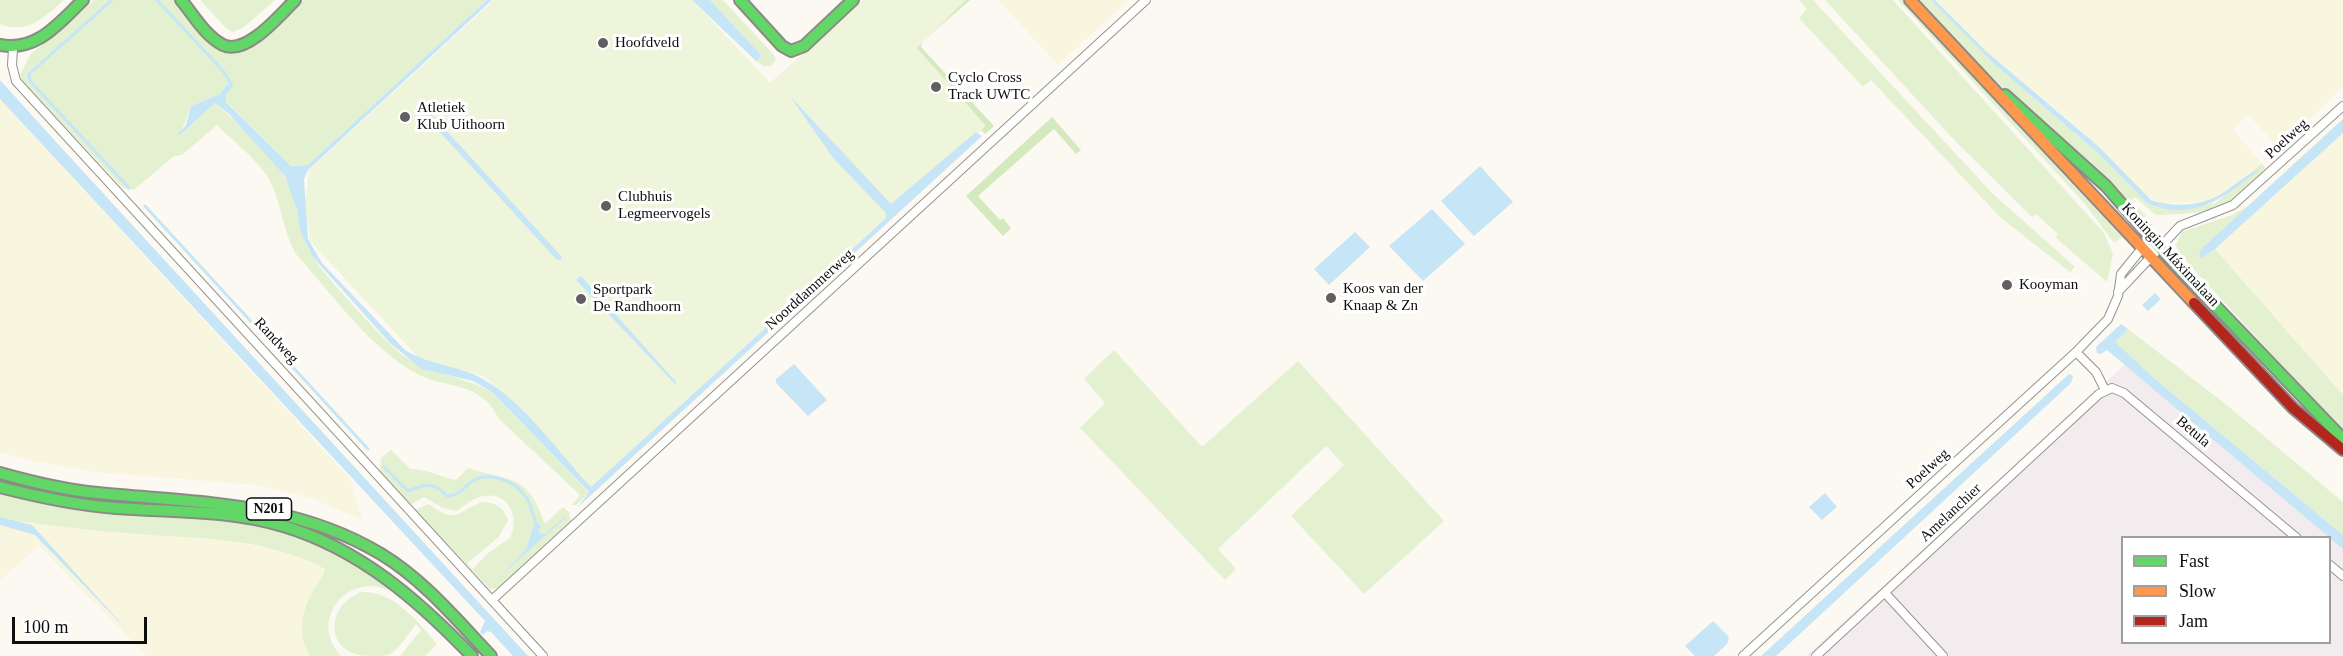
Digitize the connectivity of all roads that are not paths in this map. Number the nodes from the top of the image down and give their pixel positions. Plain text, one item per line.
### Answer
1 (83, 0) edge
2 (181, 0) edge
3 (294, 0) edge
4 (740, 0) edge
5 (853, 0) edge
6 (1146, 0) edge
7 (1910, 0) edge
8 (0, 45) edge
9 (13, 49) junction
10 (1982, 75) junction
11 (2343, 106) edge
12 (2143, 247) junction
13 (2156, 252) junction
14 (2118, 292) junction
15 (2076, 352) junction
16 (2105, 390) junction
17 (2343, 439) edge
18 (2343, 450) edge
19 (0, 472) edge
20 (0, 487) edge
21 (2296, 536) edge
22 (2331, 566) edge
23 (2343, 576) edge
24 (1885, 593) junction
25 (492, 600) junction
26 (472, 656) edge
27 (491, 656) edge
28 (543, 656) edge
29 (1743, 656) edge
30 (1816, 656) edge
31 (1943, 656) edge

1 - 9 main road
2 - 3 main road
4 - 5 main road
6 - 25 street, Noorddammerweg
7 - 10 main road, Koningin Máximalaan
8 - 9 main road
9 - 25 street, Randweg
10 - 12 main road, Koningin Máximalaan
10 - 13 main road, Koningin Máximalaan
11 - 13 street, Poelweg
12 - 13 main road, Koningin Máximalaan
12 - 14 street, Poelweg
13 - 14 street, Poelweg
13 - 17 main road, Koningin Máximalaan
13 - 18 main road, Koningin Máximalaan
14 - 15 street, Poelweg
15 - 16 street
15 - 29 street, Poelweg
16 - 21 street, Betula
16 - 24 street, Amelanchier
19 - 27 main road, N201
20 - 26 main road, N201
22 - 23 street
24 - 30 street, Amelanchier
24 - 31 street
25 - 28 street, Randweg

